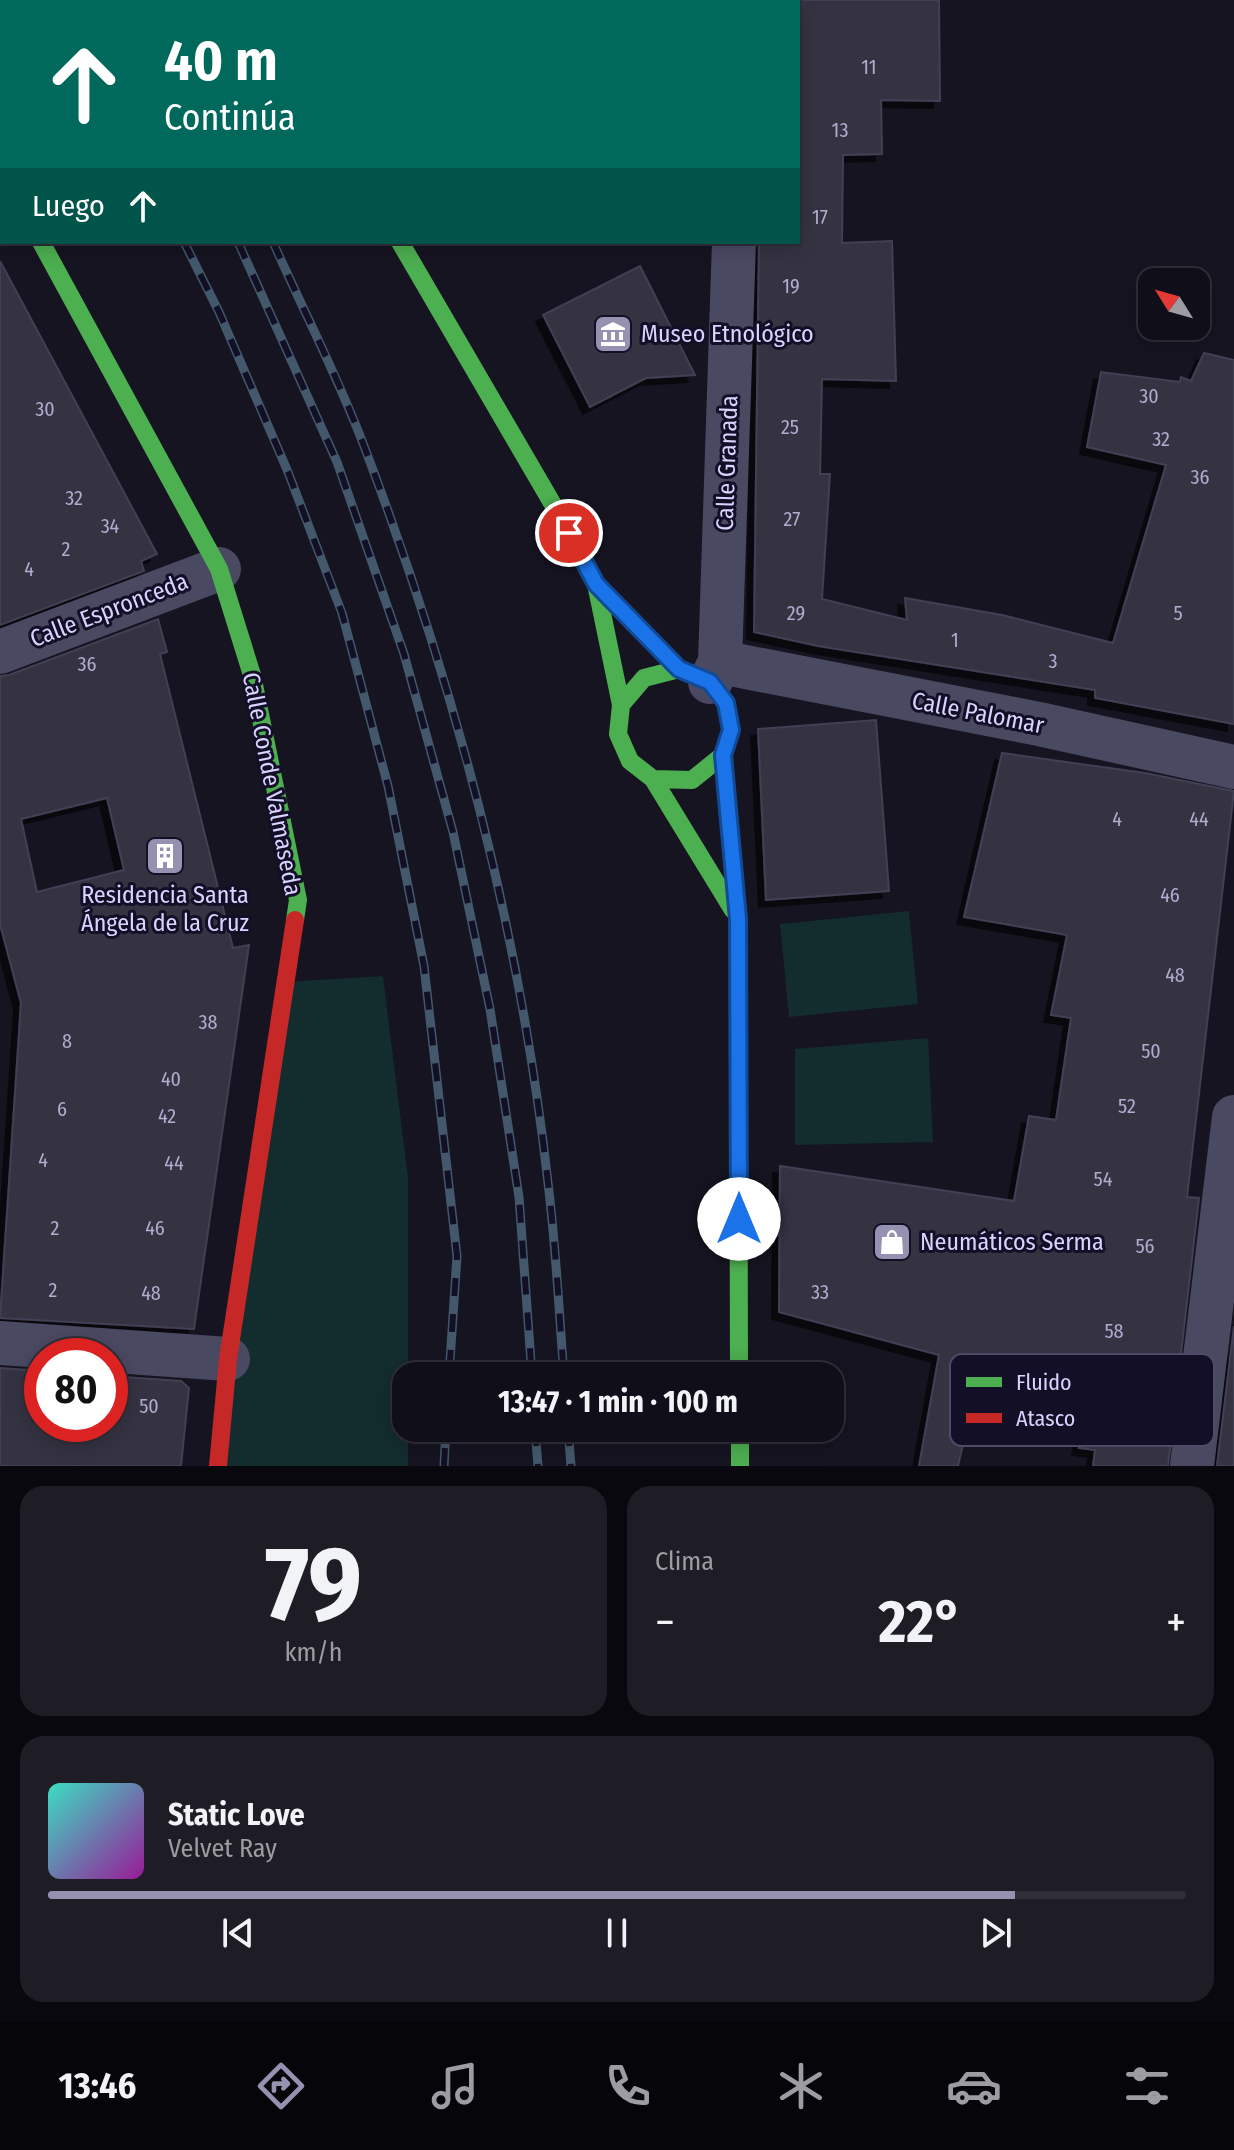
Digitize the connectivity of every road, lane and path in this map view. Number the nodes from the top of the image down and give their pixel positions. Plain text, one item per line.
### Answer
1 (42, 244) edge
2 (401, 244) edge
3 (734, 244) edge
4 (219, 569) junction
5 (596, 584) junction
6 (0, 652) edge
7 (703, 671) junction
8 (621, 705) junction
9 (723, 755) junction
10 (1234, 767) edge
11 (653, 779) junction
12 (738, 919) junction
13 (1234, 1117) edge
14 (1229, 1201) edge
15 (0, 1343) edge
16 (1208, 1354) edge
17 (228, 1359) junction
18 (739, 1362) edge
19 (740, 1442) edge
20 (1195, 1446) edge
21 (218, 1466) edge
22 (740, 1466) edge
23 (1192, 1466) edge

1 - 4 main road, Calle Conde Valmaseda
2 - 5 main road
3 - 7 street, Calle Granada
4 - 6 street, Calle Espronceda
4 - 17 main road, Calle Conde Valmaseda
5 - 7 main road
5 - 8 main road
7 - 8 main road
7 - 9 main road
7 - 10 street, Calle Palomar
8 - 11 main road
9 - 11 main road
9 - 12 main road
11 - 12 main road
12 - 18 main road
13 - 14 street
14 - 16 street
15 - 17 street
17 - 21 main road, Calle Conde Valmaseda
19 - 22 main road
20 - 23 street

